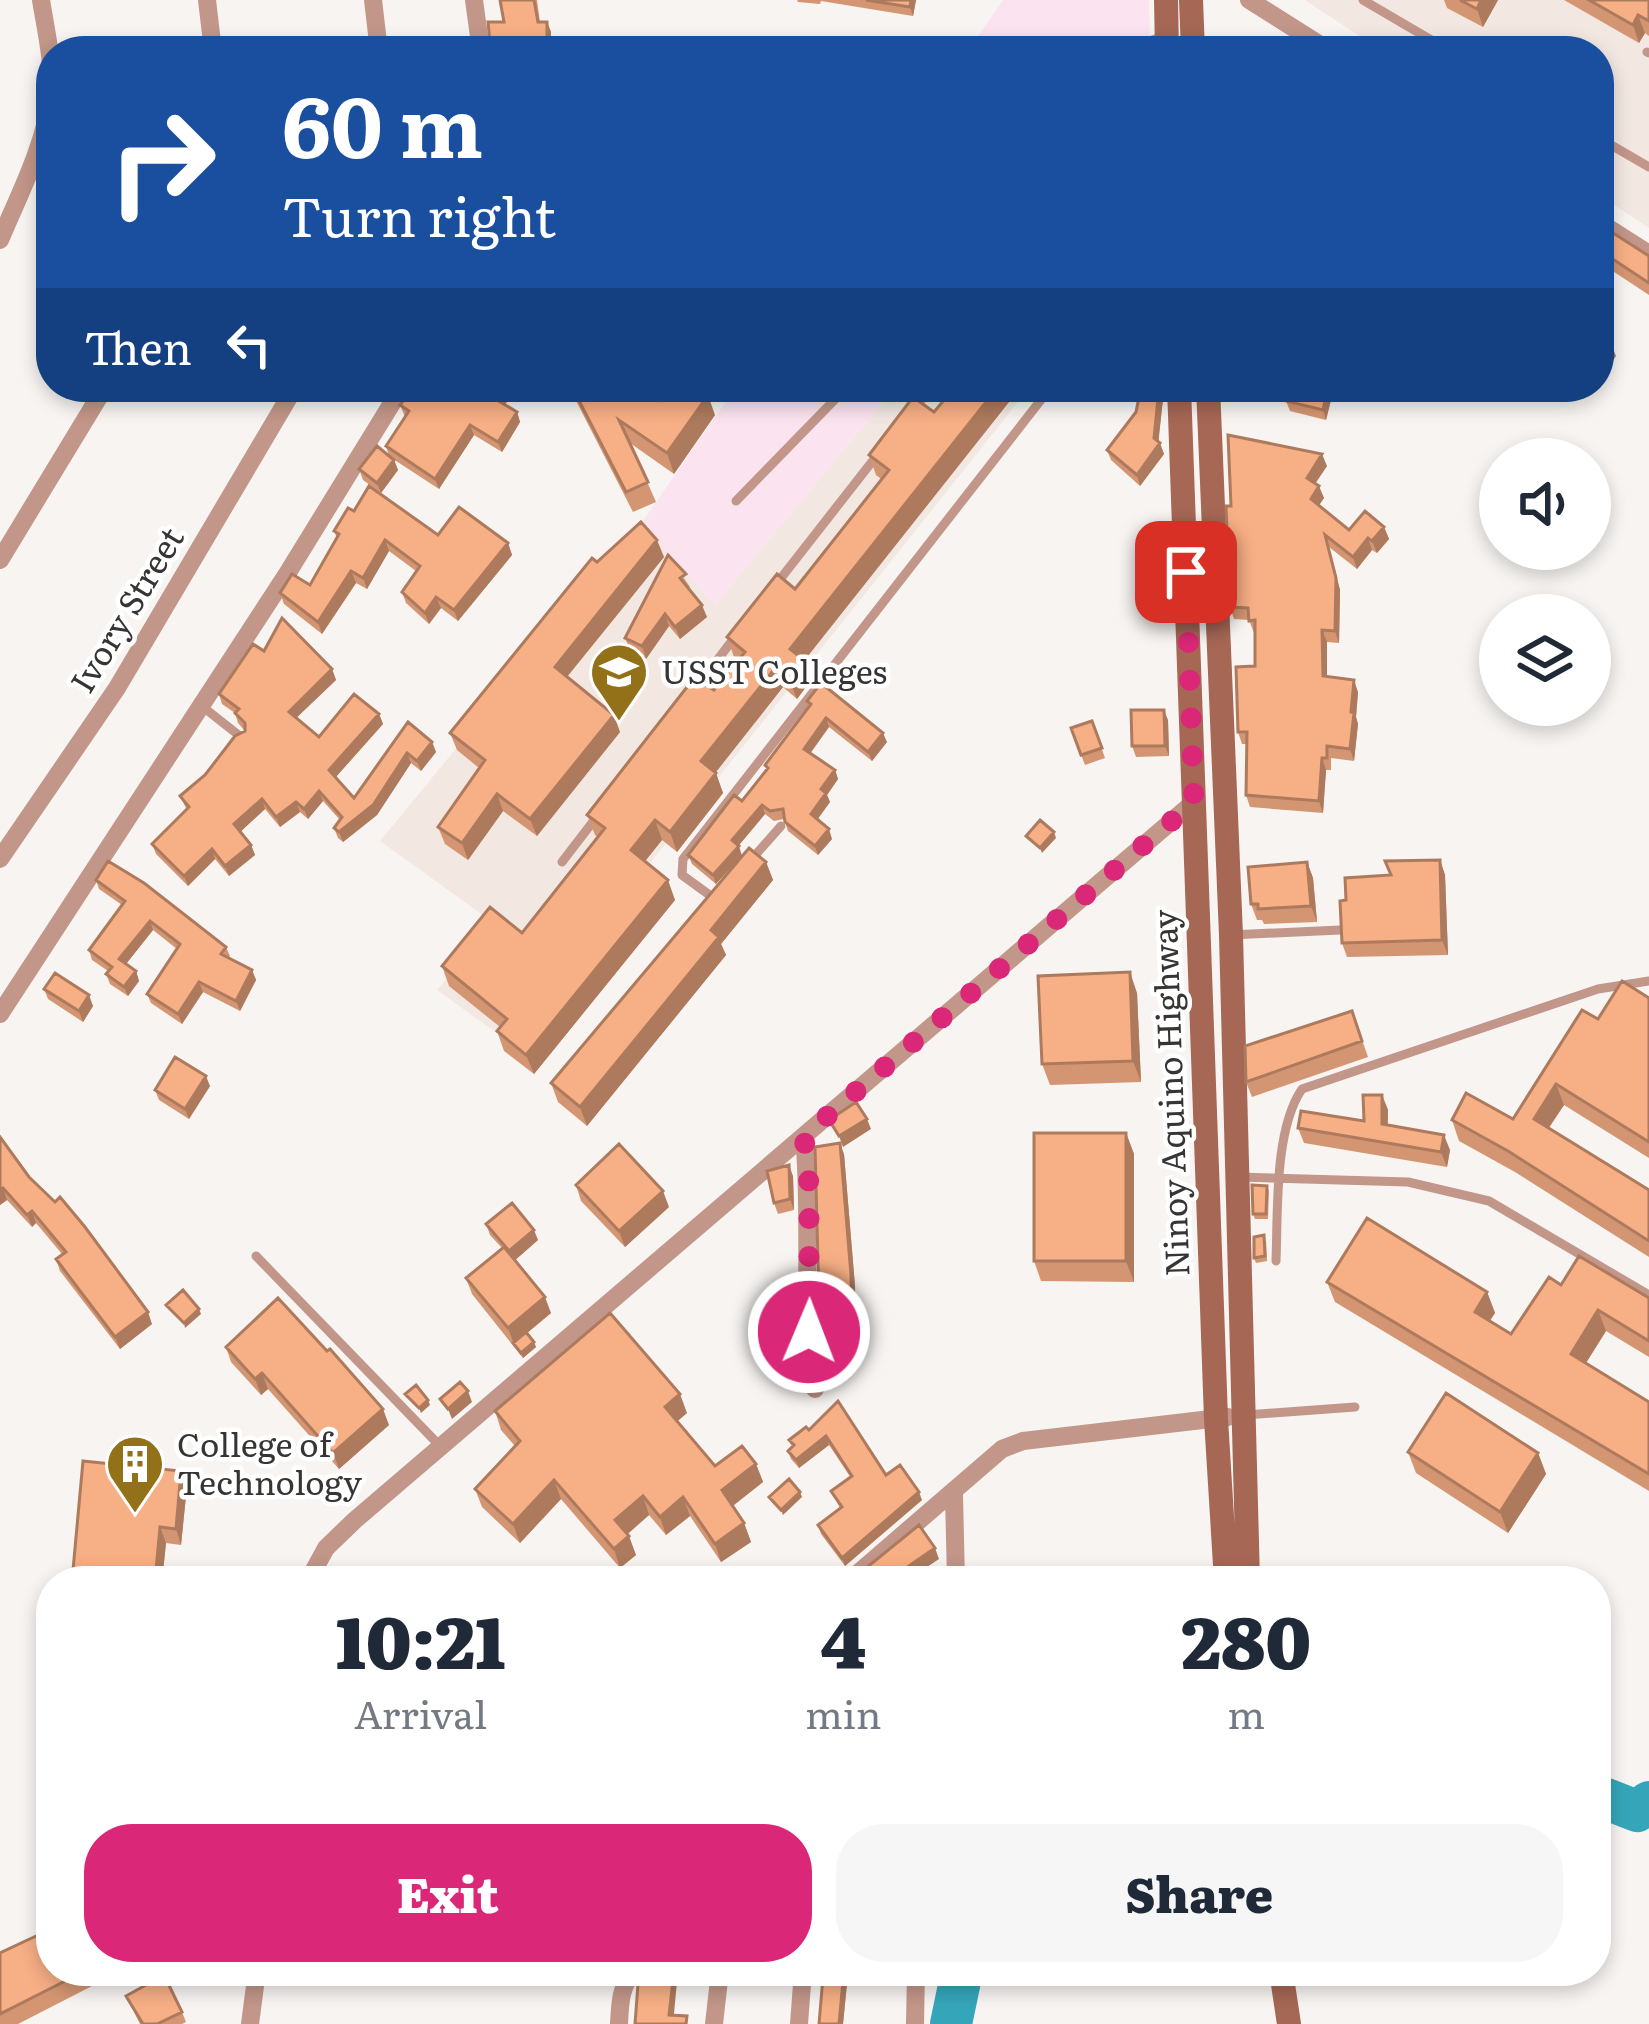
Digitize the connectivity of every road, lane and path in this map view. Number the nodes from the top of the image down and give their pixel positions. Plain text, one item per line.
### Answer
1 (41, 0) edge
2 (207, 0) edge
3 (373, 0) edge
4 (475, 0) edge
5 (1166, 0) edge
6 (1191, 0) edge
7 (1249, 0) edge
8 (1364, 0) edge
9 (47, 36) edge
10 (211, 36) edge
11 (377, 36) edge
12 (479, 36) edge
13 (1167, 36) edge
14 (1192, 36) edge
15 (1306, 36) edge
16 (1425, 36) edge
17 (1614, 146) edge
18 (36, 149) edge
19 (1649, 166) edge
20 (1614, 232) edge
21 (0, 240) edge
22 (1649, 254) edge
23 (96, 402) edge
24 (286, 402) edge
25 (393, 402) edge
26 (832, 402) edge
27 (920, 402) edge
28 (1039, 402) edge
29 (1180, 402) edge
30 (1209, 402) edge
31 (902, 424) edge
32 (888, 442) edge
33 (736, 501) dead end
34 (0, 560) edge
35 (772, 590) edge
36 (744, 626) edge
37 (688, 699) edge
38 (200, 704) junction
39 (241, 737) edge
40 (1222, 755) junction
41 (1192, 757) junction
42 (1194, 802) junction
43 (604, 808) edge
44 (781, 826) edge
45 (0, 859) edge
46 (562, 862) dead end
47 (741, 870) edge
48 (728, 885) edge
49 (715, 899) junction
50 (1198, 911) junction
51 (700, 917) edge
52 (1230, 922) junction
53 (1340, 930) edge
54 (1649, 981) edge
55 (0, 1014) edge
56 (804, 1136) junction
57 (1239, 1177) junction
58 (1279, 1179) junction
59 (256, 1256) dead end
60 (1276, 1261) dead end
61 (1649, 1295) edge
62 (815, 1389) dead end
63 (1355, 1407) dead end
64 (1244, 1415) junction
65 (1216, 1418) junction
66 (441, 1447) junction
67 (954, 1495) junction
68 (316, 1566) edge
69 (865, 1566) edge
70 (956, 1566) edge
71 (1225, 1566) edge
72 (1248, 1566) edge
73 (255, 1986) edge
74 (625, 1986) edge
75 (718, 1986) edge
76 (802, 1986) edge
77 (916, 1986) edge
78 (1283, 1986) edge
79 (250, 2024) edge
80 (619, 2024) edge
81 (714, 2024) edge
82 (799, 2024) edge
83 (915, 2024) edge
84 (1289, 2024) edge

1 - 9 street
2 - 10 street
3 - 11 street
4 - 12 street
5 - 13 main road
6 - 14 main road
7 - 15 street
8 - 16 lane
17 - 19 lane
18 - 21 street
20 - 22 street
23 - 34 street
24 - 45 street, Ivory Street
25 - 38 street
26 - 33 lane
27 - 31 lane
28 - 49 lane
29 - 41 main road, Ninoy Aquino Highway
30 - 40 main road, Ninoy Aquino Highway
32 - 35 lane
36 - 37 lane
38 - 39 lane
38 - 55 street
40 - 41 main road
40 - 52 main road, Ninoy Aquino Highway
41 - 42 main road, Ninoy Aquino Highway
42 - 50 main road, Ninoy Aquino Highway
42 - 56 street
43 - 46 lane
44 - 47 lane
48 - 49 lane
49 - 51 lane
50 - 52 main road
50 - 65 main road, Ninoy Aquino Highway
52 - 53 lane
52 - 57 main road, Ninoy Aquino Highway
54 - 58 lane
56 - 62 street
56 - 66 street
57 - 58 lane
57 - 64 main road, Ninoy Aquino Highway
58 - 60 lane
58 - 61 lane
59 - 66 lane
63 - 64 lane
64 - 65 street
64 - 72 main road, Ninoy Aquino Highway
65 - 67 street
65 - 71 main road, Ninoy Aquino Highway
66 - 68 street
67 - 69 street
67 - 70 street
73 - 79 street
74 - 80 street
75 - 81 street
76 - 82 street
77 - 83 street
78 - 84 main road

